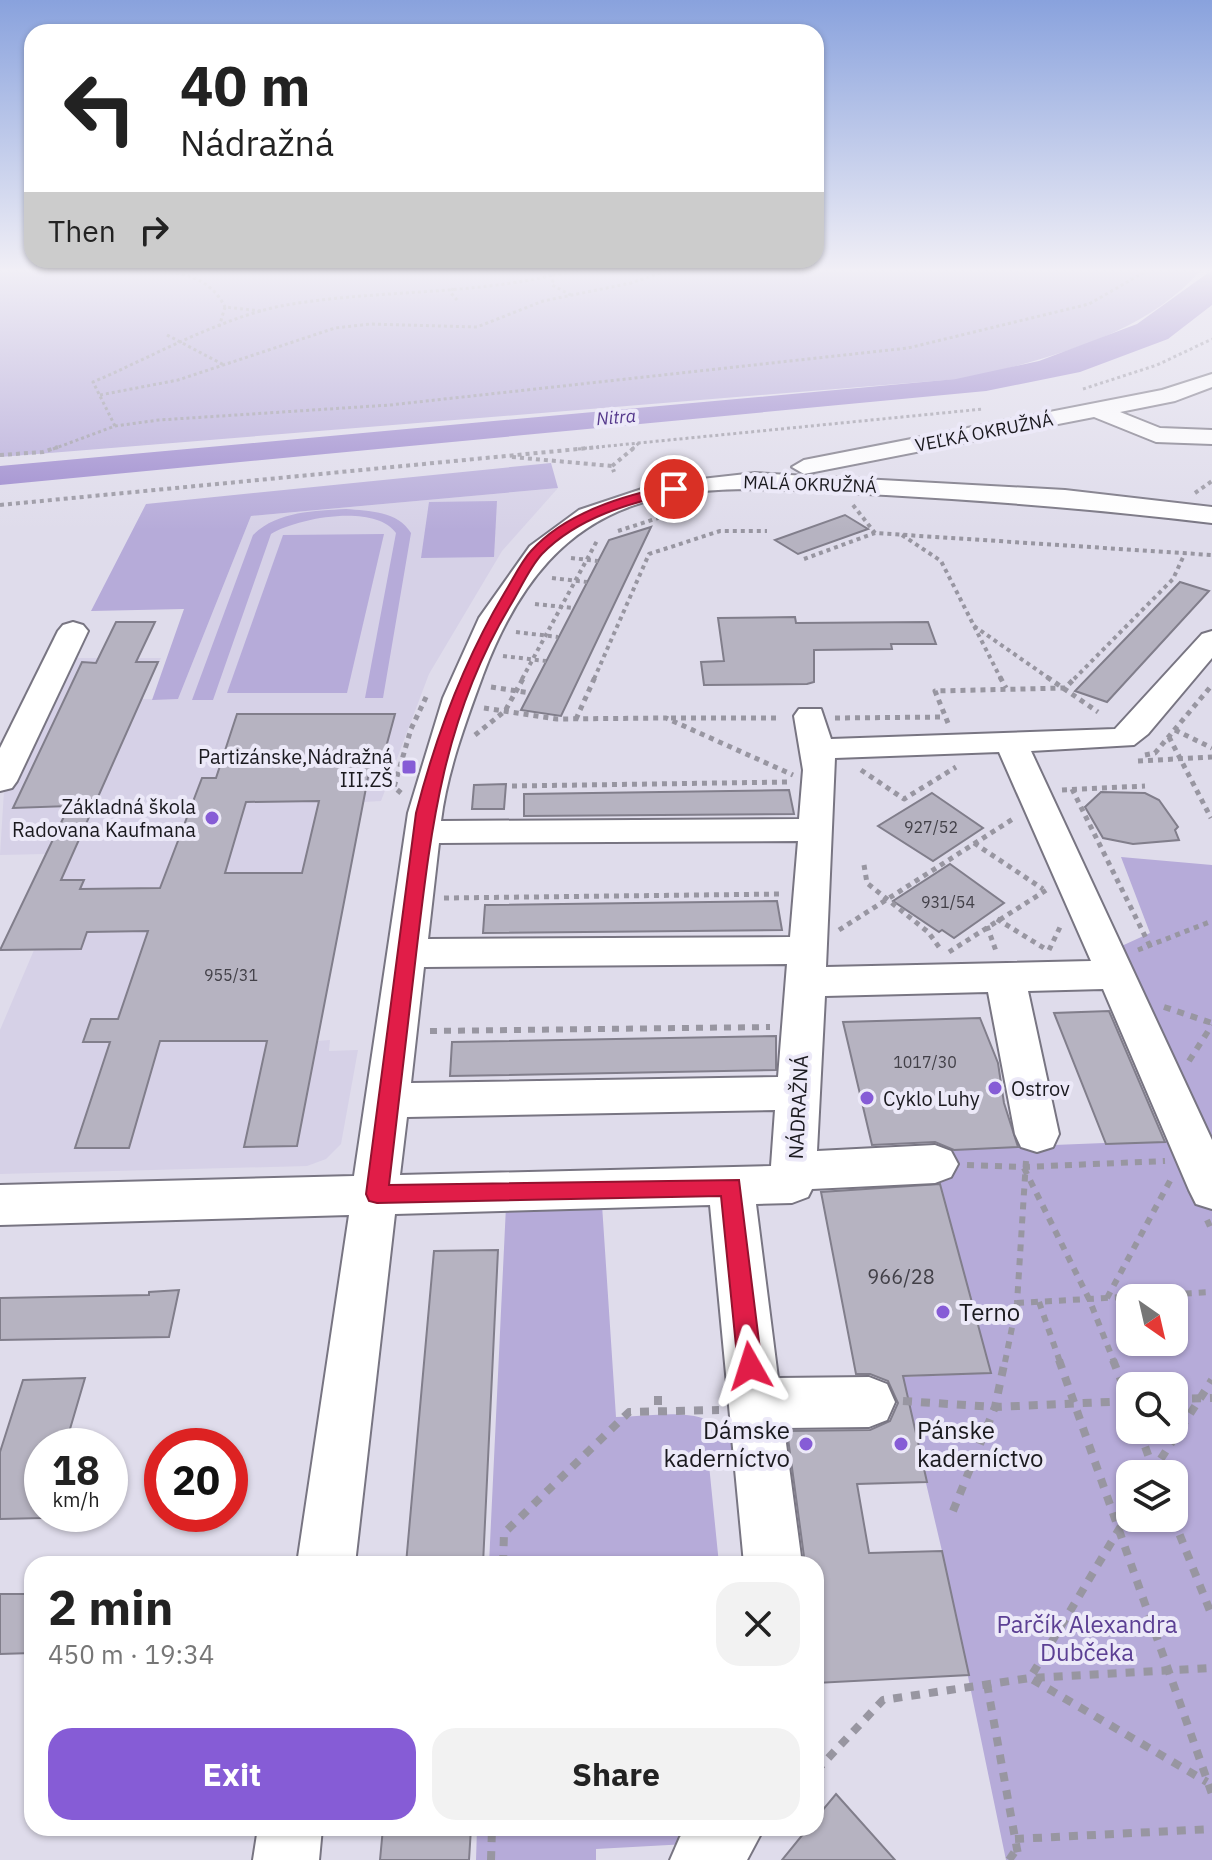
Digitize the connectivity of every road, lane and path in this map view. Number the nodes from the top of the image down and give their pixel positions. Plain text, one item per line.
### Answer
1 (154, 357) edge
2 (202, 357) edge
3 (249, 357) edge
4 (828, 357) edge
5 (1174, 357) edge
6 (224, 365) junction
7 (1212, 380) edge
8 (1080, 390) dead end
9 (100, 395) junction
10 (990, 408) dead end
11 (1097, 410) junction
12 (115, 426) junction
13 (1212, 437) edge
14 (639, 443) junction
15 (0, 455) edge
16 (499, 456) junction
17 (612, 466) junction
18 (614, 472) dead end
19 (755, 480) junction
20 (849, 502) dead end
21 (0, 505) edge
22 (1209, 512) edge
23 (670, 514) dead end
24 (767, 531) dead end
25 (613, 532) dead end
26 (875, 533) junction
27 (901, 535) junction
28 (600, 536) dead end
29 (1185, 553) junction
30 (1212, 555) edge
31 (804, 559) dead end
32 (551, 578) dead end
33 (576, 580) junction
34 (587, 582) dead end
35 (523, 602) dead end
36 (562, 607) junction
37 (573, 608) dead end
38 (973, 625) junction
39 (73, 631) dead end
40 (508, 631) dead end
41 (546, 636) junction
42 (558, 637) dead end
43 (1212, 640) edge
44 (495, 654) dead end
45 (533, 660) junction
46 (546, 661) dead end
47 (1212, 685) edge
48 (481, 686) dead end
49 (1006, 688) junction
50 (1065, 688) junction
51 (516, 691) junction
52 (530, 693) dead end
53 (471, 706) dead end
54 (505, 711) junction
55 (1098, 712) dead end
56 (666, 718) junction
57 (576, 719) junction
58 (1175, 730) junction
59 (952, 731) junction
60 (1169, 737) junction
61 (469, 740) dead end
62 (1003, 743) junction
63 (814, 744) junction
64 (1212, 748) edge
65 (1212, 757) edge
66 (1181, 758) junction
67 (852, 764) dead end
68 (0, 781) edge
69 (512, 786) dead end
70 (1145, 786) dead end
71 (1072, 789) junction
72 (1035, 797) junction
73 (1211, 818) edge
74 (815, 830) junction
75 (422, 832) junction
76 (974, 843) junction
77 (864, 865) dead end
78 (1060, 890) junction
79 (811, 893) junction
80 (429, 898) dead end
81 (884, 901) junction
82 (1212, 921) edge
83 (1150, 946) junction
84 (407, 953) junction
85 (806, 966) junction
86 (1113, 968) junction
87 (1005, 978) junction
88 (803, 1027) junction
89 (430, 1031) dead end
90 (799, 1093) junction
91 (388, 1100) junction
92 (1030, 1151) junction
93 (1181, 1161) dead end
94 (935, 1164) joint
95 (794, 1171) junction
96 (1174, 1174) dead end
97 (731, 1186) junction
98 (1212, 1190) edge
99 (377, 1194) junction
100 (0, 1205) edge
101 (1212, 1292) edge
102 (1107, 1298) junction
103 (1089, 1299) junction
104 (1039, 1302) junction
105 (1017, 1303) junction
106 (1118, 1372) edge
107 (1212, 1380) edge
108 (658, 1396) dead end
109 (1188, 1398) edge
110 (1199, 1398) junction
111 (1212, 1398) edge
112 (869, 1402) joint
113 (1116, 1402) edge
114 (1073, 1404) junction
115 (754, 1406) junction
116 (995, 1407) junction
117 (658, 1412) junction
118 (1160, 1460) edge
119 (953, 1511) dead end
120 (1116, 1524) edge
121 (1119, 1532) joint
122 (1179, 1532) edge
123 (327, 1556) edge
124 (503, 1556) edge
125 (772, 1556) edge
126 (1212, 1616) edge
127 (1212, 1668) edge
128 (1169, 1671) junction
129 (1030, 1678) junction
130 (987, 1684) junction
131 (824, 1763) edge
132 (1208, 1783) junction
133 (1212, 1794) edge
134 (1212, 1829) edge
135 (289, 1836) edge
136 (492, 1836) edge
137 (725, 1836) edge
138 (1017, 1850) edge
139 (286, 1860) edge
140 (491, 1860) edge
141 (703, 1860) edge
142 (1009, 1860) edge

1 - 9 path
2 - 6 path
3 - 6 path
4 - 12 path
5 - 8 path
6 - 9 path
7 - 11 street, VEĽKÁ OKRUŽNÁ
9 - 12 path
10 - 14 path
11 - 13 street
11 - 19 street, VEĽKÁ OKRUŽNÁ
12 - 15 path
14 - 16 path
14 - 17 path
16 - 17 path
16 - 21 path
17 - 18 path
19 - 22 street, MALÁ OKRUŽNÁ
19 - 75 street, MALÁ OKRUŽNÁ
20 - 26 path
23 - 25 path
24 - 57 path
26 - 27 path
26 - 31 path
27 - 29 path
27 - 38 path
28 - 33 path
29 - 30 path
29 - 50 path
32 - 33 path
33 - 34 path
33 - 36 path
35 - 36 path
36 - 37 path
36 - 41 path
38 - 49 path
38 - 50 path
39 - 68 street
40 - 41 path
41 - 42 path
41 - 45 path
43 - 62 street
44 - 45 path
45 - 46 path
45 - 51 path
47 - 58 path
48 - 51 path
49 - 50 path
49 - 59 path
50 - 55 path
51 - 52 path
51 - 54 path
53 - 54 path
54 - 57 path
54 - 61 path
56 - 57 path
56 - 63 path
56 - 63 path
58 - 60 path
58 - 64 path
59 - 62 street
59 - 63 street
59 - 63 path
60 - 66 path
60 - 66 path
62 - 67 path
62 - 72 street
63 - 69 path
63 - 74 street, NÁDRAŽNÁ
65 - 66 path
66 - 73 path
70 - 71 path
71 - 72 path
71 - 83 path
72 - 76 path
72 - 78 street
74 - 75 street
74 - 79 street, NÁDRAŽNÁ
75 - 84 street
76 - 78 path
76 - 81 path
77 - 81 path
78 - 81 path
78 - 86 street
79 - 80 path
79 - 85 street, NÁDRAŽNÁ
81 - 85 path
82 - 83 path
83 - 86 path
84 - 85 street
84 - 91 street
85 - 87 street
85 - 88 street, NÁDRAŽNÁ
86 - 87 street
86 - 98 street
87 - 92 street
88 - 89 path
88 - 90 street, NÁDRAŽNÁ
90 - 91 street
90 - 95 street, NÁDRAŽNÁ
91 - 99 street
92 - 93 path
92 - 94 path
92 - 103 path
92 - 105 path
94 - 95 street
95 - 97 street, NÁDRAŽNÁ
96 - 102 path
97 - 99 street, NÁDRAŽNÁ
97 - 115 street
99 - 100 street, NÁDRAŽNÁ
99 - 123 street
101 - 102 path
102 - 103 path
103 - 104 path
103 - 106 path
104 - 105 path
104 - 114 path
105 - 116 path
107 - 110 path
108 - 117 path
109 - 110 path
110 - 111 path
110 - 118 path
112 - 115 street
112 - 116 path
113 - 114 path
114 - 116 path
114 - 120 path
115 - 117 path
115 - 125 street
116 - 119 path
117 - 124 path
121 - 128 path
121 - 129 path
122 - 126 path
127 - 128 path
128 - 129 path
128 - 132 path
129 - 130 path
129 - 132 path
130 - 131 path
130 - 138 path
132 - 133 path
134 - 138 path
135 - 139 street
136 - 140 path
137 - 141 street
138 - 142 path

